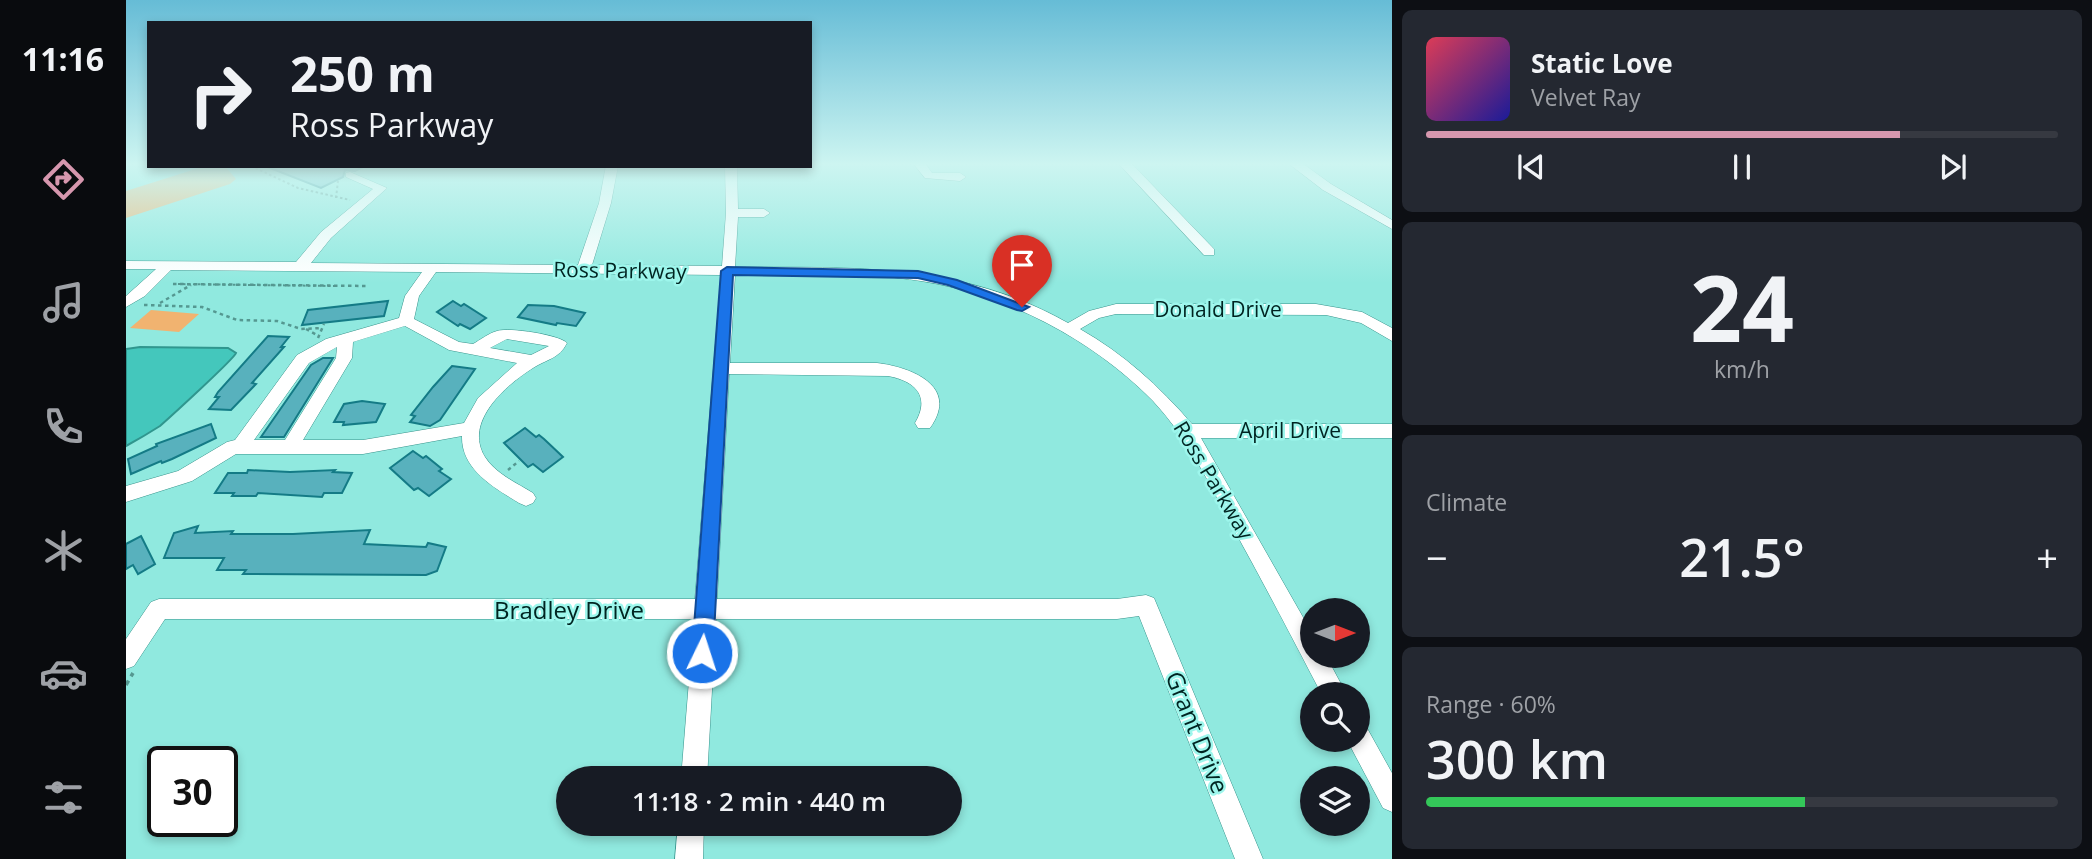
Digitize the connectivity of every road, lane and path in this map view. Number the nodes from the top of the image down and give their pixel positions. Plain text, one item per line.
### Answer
1 (366, 203) edge
2 (605, 203) edge
3 (732, 203) edge
4 (1162, 203) edge
5 (1355, 203) edge
6 (732, 213) junction
7 (764, 213) dead end
8 (1392, 225) edge
9 (1209, 252) dead end
10 (126, 265) edge
11 (167, 266) junction
12 (300, 267) junction
13 (434, 269) junction
14 (584, 270) junction
15 (727, 271) junction
16 (173, 284) dead end
17 (193, 284) junction
18 (148, 285) junction
19 (368, 286) dead end
20 (126, 296) edge
21 (133, 304) edge
22 (157, 304) junction
23 (407, 318) junction
24 (322, 328) dead end
25 (306, 329) junction
26 (1069, 329) junction
27 (317, 335) dead end
28 (1392, 336) edge
29 (345, 338) junction
30 (473, 351) junction
31 (531, 361) junction
32 (721, 368) junction
33 (924, 423) dead end
34 (473, 428) junction
35 (1392, 430) edge
36 (1188, 431) junction
37 (237, 447) junction
38 (290, 447) junction
39 (126, 494) edge
40 (526, 498) dead end
41 (1146, 605) joint
42 (705, 609) junction
43 (1300, 632) edge
44 (126, 658) edge
45 (1366, 752) edge
46 (695, 766) edge
47 (1392, 799) edge
48 (690, 836) edge
49 (689, 859) edge
50 (1250, 859) edge

1 - 12 street
2 - 14 street
3 - 6 street
4 - 9 street
5 - 8 street
6 - 7 street
6 - 15 street
10 - 11 street, Ross Parkway
11 - 12 street, Ross Parkway
11 - 18 street
12 - 13 street, Ross Parkway
13 - 14 street, Ross Parkway
13 - 23 street
14 - 15 street, Ross Parkway
15 - 26 street, Ross Parkway
15 - 32 street
16 - 17 path
17 - 19 path
17 - 22 path
18 - 20 street
18 - 21 street
21 - 22 path
22 - 25 path
23 - 29 street
23 - 30 street
24 - 25 path
25 - 27 path
26 - 28 street, Donald Drive
26 - 36 street, Ross Parkway
29 - 37 street
29 - 38 street
30 - 31 street
30 - 31 street
31 - 34 street
32 - 33 street
32 - 42 street
34 - 38 street
34 - 40 street
35 - 36 street, April Drive
36 - 43 street, Ross Parkway
37 - 38 street
37 - 39 street
41 - 42 street, Bradley Drive
41 - 50 street, Grant Drive
42 - 44 street, Bradley Drive
42 - 46 street
45 - 47 street
48 - 49 street

